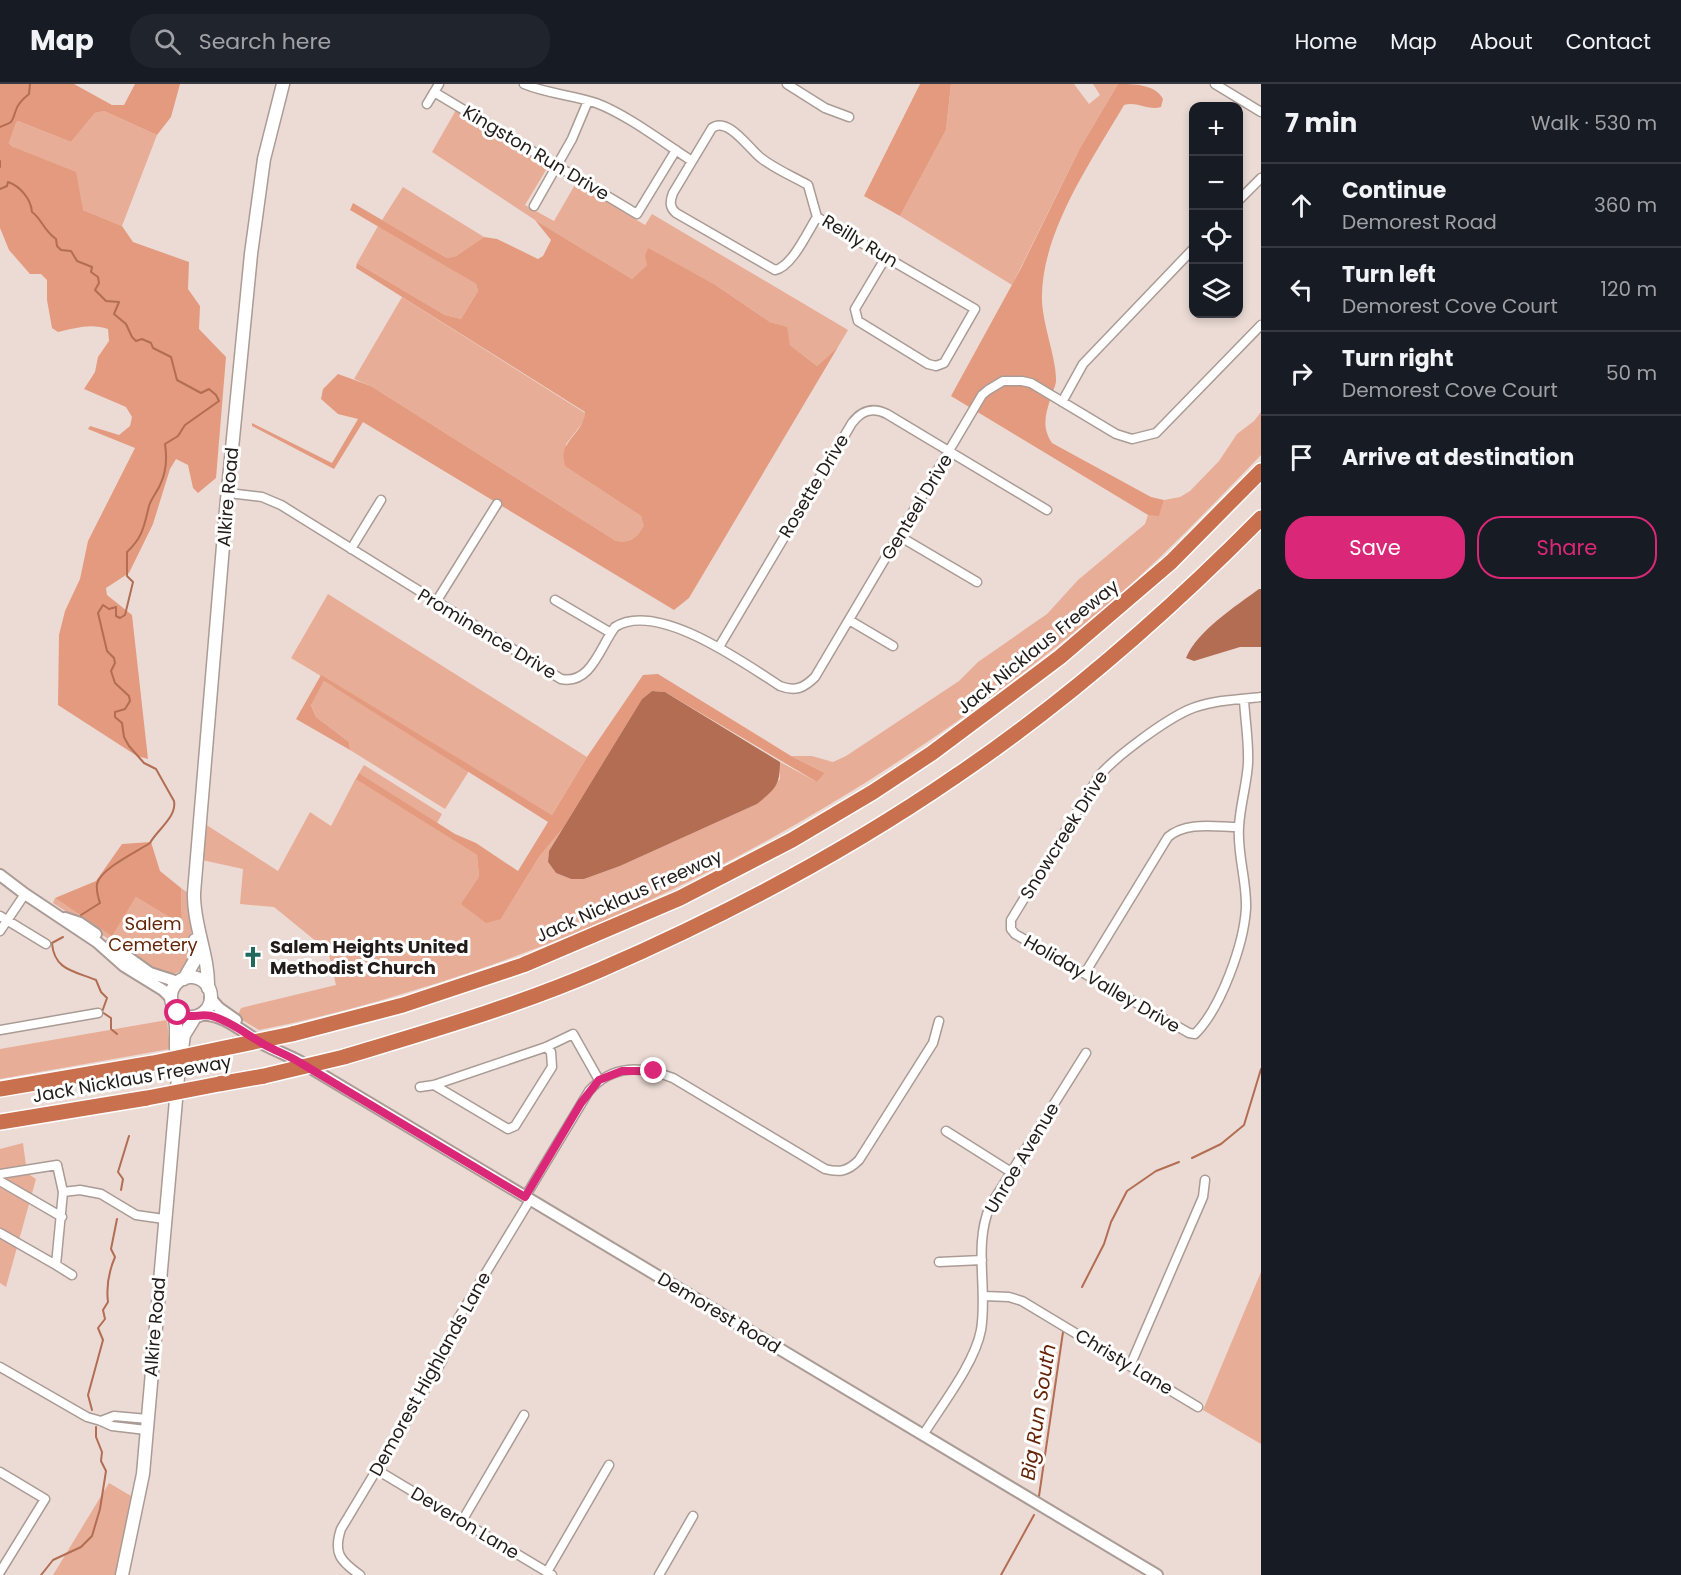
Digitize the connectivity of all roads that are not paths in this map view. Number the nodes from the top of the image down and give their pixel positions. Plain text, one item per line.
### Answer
1 (283, 84) edge
2 (524, 84) edge
3 (787, 84) edge
4 (1215, 84) edge
5 (797, 87) edge
6 (437, 88) edge
7 (588, 101) junction
8 (427, 104) dead end
9 (1261, 112) edge
10 (849, 117) dead end
11 (676, 150) junction
12 (692, 160) junction
13 (557, 166) junction
14 (1261, 178) edge
15 (1243, 197) edge
16 (534, 206) dead end
17 (818, 217) junction
18 (1189, 253) edge
19 (886, 257) junction
20 (1261, 325) edge
21 (1062, 402) junction
22 (949, 451) junction
23 (1261, 471) edge
24 (228, 493) junction
25 (381, 500) dead end
26 (497, 504) dead end
27 (1047, 510) dead end
28 (1261, 518) edge
29 (899, 536) junction
30 (351, 549) junction
31 (977, 582) dead end
32 (555, 600) dead end
33 (436, 602) junction
34 (849, 620) junction
35 (611, 633) junction
36 (893, 646) dead end
37 (719, 647) junction
38 (1261, 697) edge
39 (1244, 699) junction
40 (1239, 827) junction
41 (0, 874) edge
42 (25, 894) junction
43 (195, 912) junction
44 (56, 914) junction
45 (4, 918) edge
46 (1011, 929) joint
47 (0, 931) edge
48 (46, 944) dead end
49 (1085, 973) junction
50 (181, 980) junction
51 (209, 993) junction
52 (172, 1002) junction
53 (98, 1012) dead end
54 (197, 1016) junction
55 (939, 1021) dead end
56 (0, 1030) edge
57 (546, 1047) junction
58 (280, 1051) junction
59 (1086, 1053) dead end
60 (178, 1077) junction
61 (599, 1080) junction
62 (434, 1085) junction
63 (420, 1087) dead end
64 (0, 1089) edge
65 (0, 1122) edge
66 (946, 1131) dead end
67 (1011, 1172) junction
68 (0, 1174) edge
69 (1205, 1180) dead end
70 (0, 1181) edge
71 (63, 1192) junction
72 (527, 1198) junction
73 (62, 1216) junction
74 (164, 1219) junction
75 (0, 1233) edge
76 (982, 1260) junction
77 (939, 1262) dead end
78 (56, 1265) junction
79 (72, 1275) dead end
80 (984, 1296) junction
81 (1130, 1366) junction
82 (0, 1367) edge
83 (1198, 1407) dead end
84 (524, 1415) dead end
85 (147, 1424) junction
86 (923, 1435) junction
87 (609, 1465) dead end
88 (377, 1470) junction
89 (0, 1472) edge
90 (693, 1516) dead end
91 (462, 1521) junction
92 (0, 1572) edge
93 (550, 1573) edge
94 (122, 1575) edge
95 (360, 1575) edge
96 (659, 1575) edge
97 (1157, 1575) edge

1 - 24 main road, Alkire Road
2 - 7 street
3 - 5 street
4 - 9 street
5 - 10 street
6 - 8 street
6 - 13 street, Kingston Run Drive
7 - 11 street
7 - 13 street
11 - 12 street
11 - 13 street, Kingston Run Drive
12 - 17 street, Reilly Run
12 - 17 street
13 - 16 street
14 - 15 street
17 - 19 street, Reilly Run
18 - 21 street
19 - 19 street, Reilly Run
20 - 21 street, Genteel Drive
21 - 22 street, Genteel Drive
22 - 27 street
22 - 29 street, Genteel Drive
22 - 37 street, Rosette Drive
23 - 64 highway, Jack Nicklaus Freeway, bridge
24 - 30 street, Prominence Drive
24 - 43 main road, Alkire Road
25 - 30 street
26 - 33 street
28 - 65 highway, Jack Nicklaus Freeway, bridge
29 - 31 street
29 - 34 street, Genteel Drive
30 - 33 street, Prominence Drive
32 - 35 street
33 - 35 street, Prominence Drive
34 - 36 street
34 - 37 street, Genteel Drive
35 - 37 street
38 - 39 street, Snowcreek Drive
39 - 40 street
39 - 46 street, Snowcreek Drive
40 - 49 street
40 - 49 street, Holiday Valley Drive
41 - 42 street
42 - 44 street
42 - 45 street
43 - 50 main road, Alkire Road
43 - 51 main road, Alkire Road
44 - 50 street
44 - 52 street
45 - 47 street
45 - 48 street
46 - 49 street, Holiday Valley Drive
50 - 51 main road
50 - 52 main road
51 - 54 main road
51 - 58 street, Demorest Road
52 - 54 main road
52 - 60 main road, Alkire Road
53 - 56 street
54 - 58 street, Demorest Road
54 - 60 main road, Alkire Road
55 - 61 street
57 - 61 street
57 - 62 street
57 - 62 street
58 - 72 street, Demorest Road
59 - 67 street, Unroe Avenue
60 - 74 main road, Alkire Road
61 - 72 street, Demorest Highlands Lane
62 - 63 street
66 - 67 street
67 - 76 street, Unroe Avenue
68 - 71 street
69 - 81 street
70 - 73 street
71 - 73 street
71 - 74 street
72 - 86 street, Demorest Road
72 - 88 street, Demorest Highlands Lane
73 - 78 street
74 - 85 main road, Alkire Road
75 - 78 street
76 - 77 street
76 - 80 street, Unroe Avenue
78 - 79 street
80 - 81 street, Christy Lane
80 - 86 street, Unroe Avenue
81 - 83 street, Christy Lane
82 - 85 street
84 - 91 street
85 - 94 main road, Alkire Road
86 - 97 street, Demorest Road
87 - 93 street
88 - 91 street, Deveron Lane
88 - 95 street, Demorest Highlands Lane
89 - 92 street
90 - 96 street
91 - 93 street, Deveron Lane

